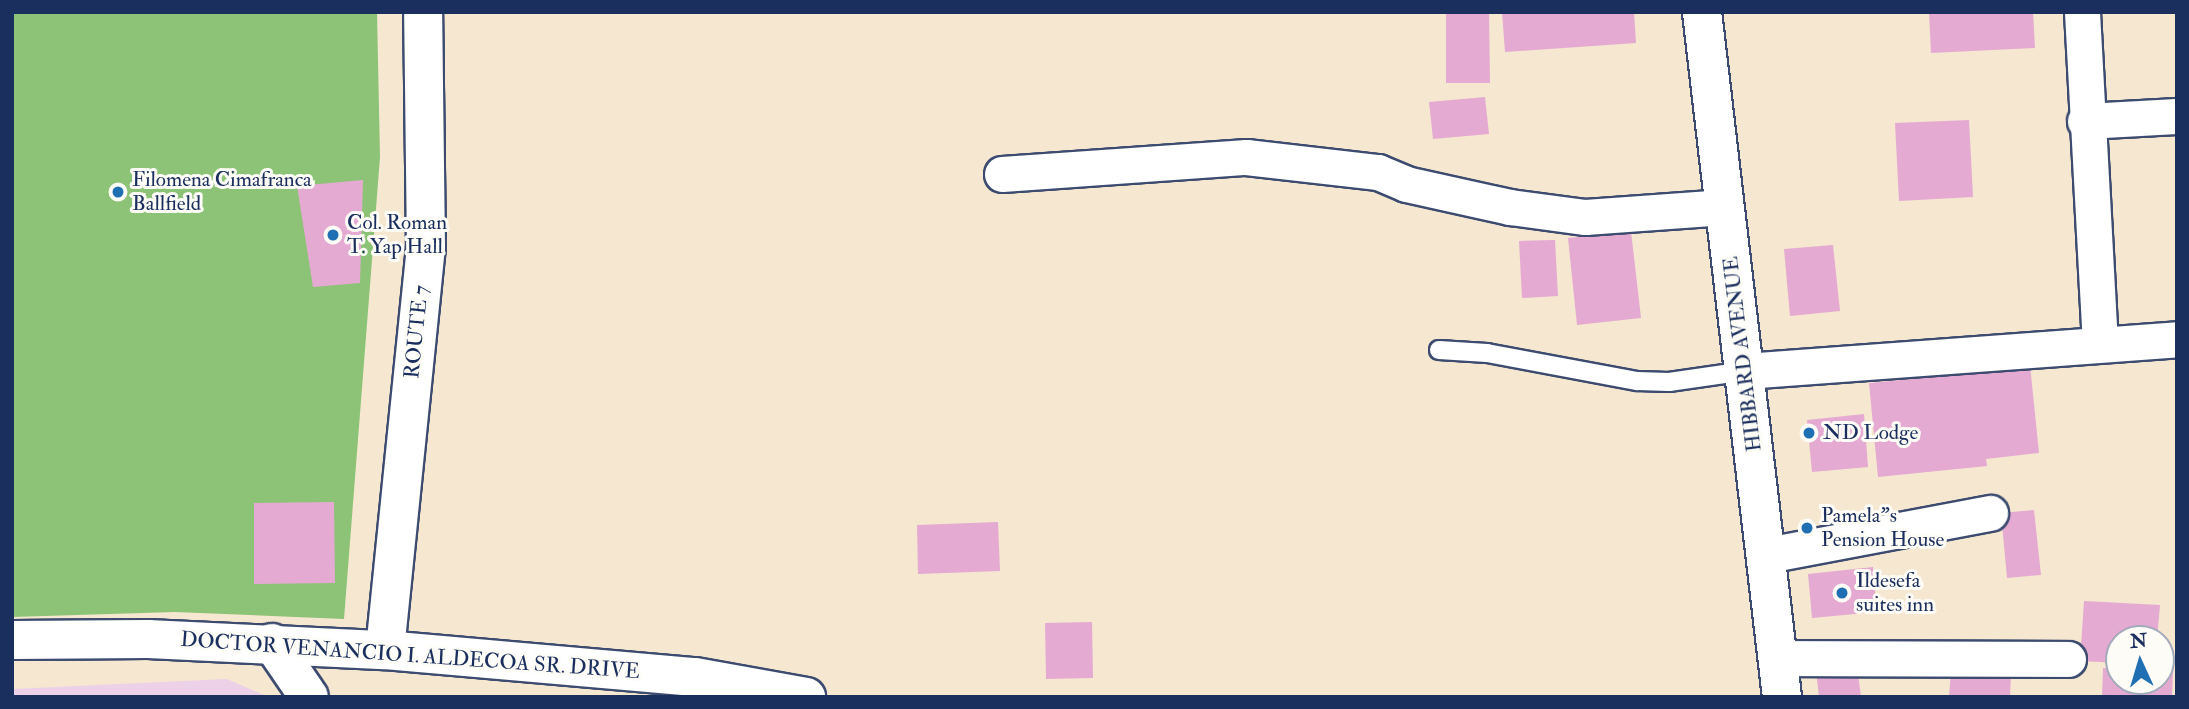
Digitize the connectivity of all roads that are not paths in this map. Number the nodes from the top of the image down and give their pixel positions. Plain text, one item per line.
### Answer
1 (423, 12) edge
2 (1702, 12) edge
3 (2082, 12) edge
4 (2177, 117) edge
5 (2084, 121) junction
6 (1002, 173) dead end
7 (1725, 207) junction
8 (2177, 339) edge
9 (2100, 342) junction
10 (1439, 350) dead end
11 (1745, 371) junction
12 (1990, 513) dead end
13 (1767, 555) junction
14 (12, 640) edge
15 (272, 643) junction
16 (385, 650) junction
17 (1778, 658) junction
18 (2068, 659) dead end
19 (309, 697) edge
20 (806, 697) edge
21 (1782, 697) edge

1 - 16 main road, ROUTE 7
2 - 7 main road, HIBBARD AVENUE
3 - 5 street
4 - 5 street
5 - 9 street
6 - 7 street
7 - 11 main road, HIBBARD AVENUE
8 - 9 street
9 - 11 street
10 - 11 lane
11 - 13 main road, HIBBARD AVENUE
12 - 13 street
13 - 17 main road, HIBBARD AVENUE
14 - 15 main road, DOCTOR VENANCIO I. ALDECOA SR. DRIVE
15 - 16 main road, DOCTOR VENANCIO I. ALDECOA SR. DRIVE
15 - 19 main road
16 - 20 main road, DOCTOR VENANCIO I. ALDECOA SR. DRIVE
17 - 18 street
17 - 21 main road, HIBBARD AVENUE

